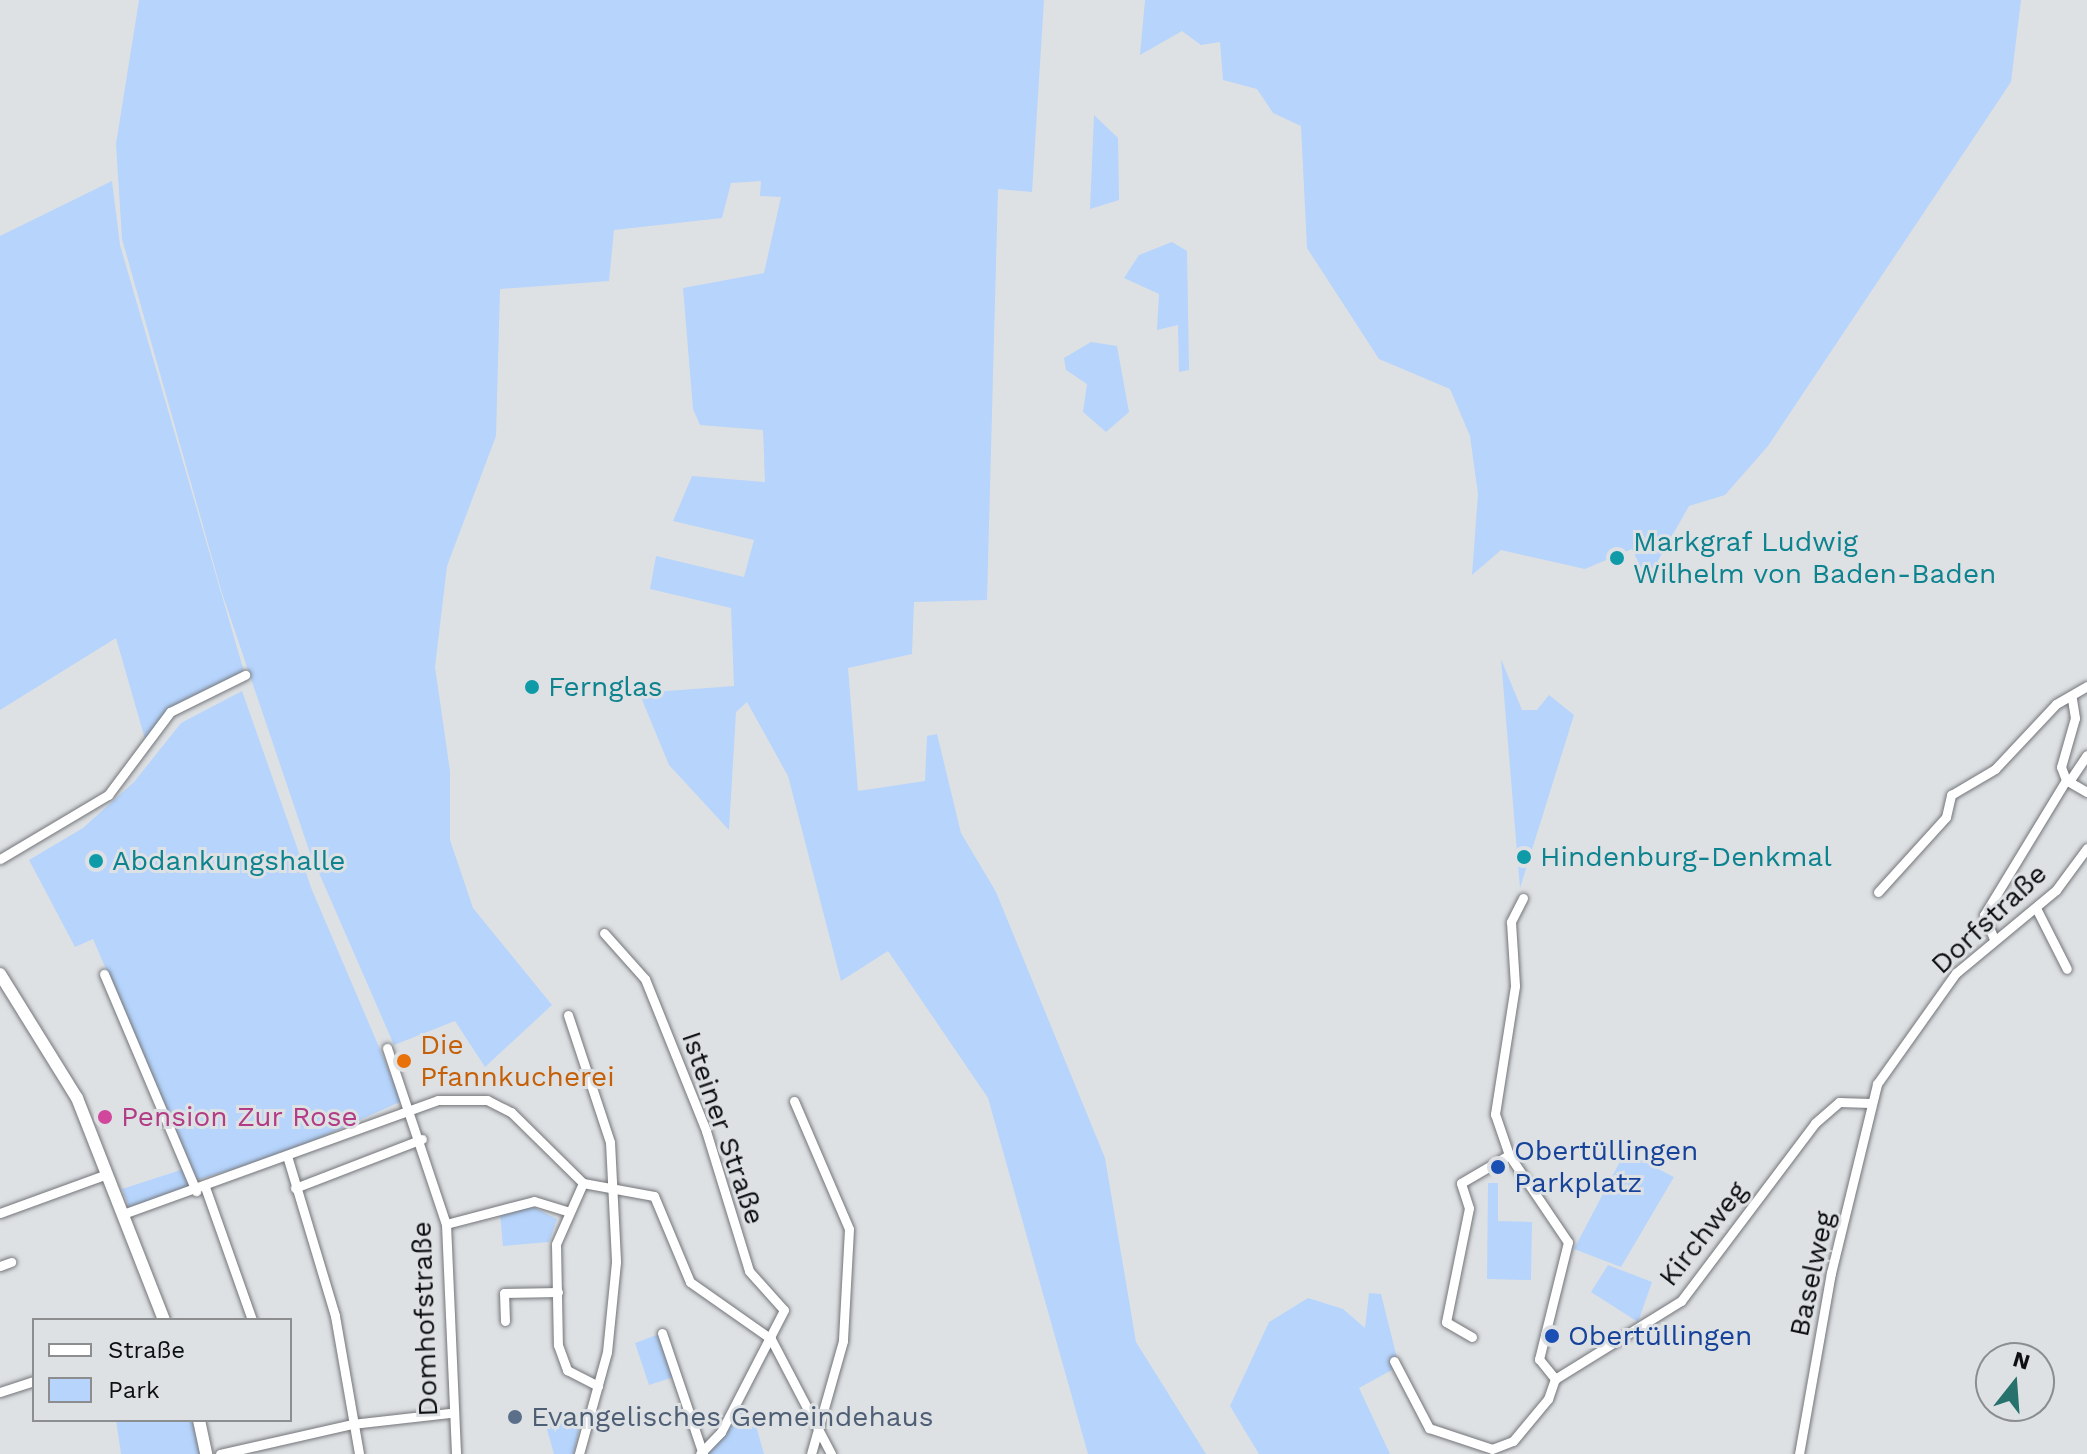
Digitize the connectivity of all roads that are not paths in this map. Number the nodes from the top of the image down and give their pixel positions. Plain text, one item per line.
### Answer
1 (245, 675) dead end
2 (2087, 686) edge
3 (2072, 698) junction
4 (2087, 755) edge
5 (2068, 780) junction
6 (2087, 792) edge
7 (2087, 848) edge
8 (0, 859) edge
9 (1878, 892) dead end
10 (1523, 898) dead end
11 (2036, 908) junction
12 (604, 933) dead end
13 (1994, 939) junction
14 (2067, 969) dead end
15 (0, 974) edge
16 (104, 974) dead end
17 (568, 1015) dead end
18 (387, 1048) dead end
19 (794, 1101) dead end
20 (1870, 1103) junction
21 (413, 1109) junction
22 (422, 1139) junction
23 (1509, 1155) junction
24 (288, 1159) junction
25 (107, 1174) junction
26 (583, 1183) junction
27 (295, 1188) junction
28 (201, 1189) junction
29 (613, 1189) junction
30 (566, 1211) junction
31 (0, 1213) edge
32 (123, 1214) junction
33 (446, 1224) junction
34 (11, 1262) dead end
35 (0, 1266) edge
36 (558, 1292) junction
37 (163, 1318) edge
38 (251, 1318) edge
39 (505, 1321) dead end
40 (662, 1333) dead end
41 (1472, 1337) dead end
42 (771, 1339) junction
43 (1394, 1361) dead end
44 (1555, 1379) junction
45 (32, 1382) edge
46 (598, 1386) junction
47 (0, 1392) edge
48 (449, 1413) junction
49 (199, 1422) edge
50 (352, 1424) junction
51 (817, 1434) junction
52 (1491, 1452) edge
53 (206, 1454) edge
54 (220, 1454) edge
55 (359, 1454) edge
56 (456, 1454) edge
57 (579, 1454) edge
58 (702, 1454) edge
59 (811, 1454) edge
60 (831, 1454) edge
61 (1799, 1454) edge

1 - 8 street
2 - 3 street
3 - 5 street
3 - 9 street
4 - 5 street
5 - 6 street
5 - 13 street
7 - 11 street, Dorfstraße
10 - 23 street
11 - 13 street, Dorfstraße
11 - 14 street
12 - 42 street, Isteiner Straße
13 - 20 street, Dorfstraße
15 - 25 street
16 - 28 street
17 - 29 street
18 - 21 street, Domhofstraße
19 - 51 street
20 - 44 street, Kirchweg
20 - 61 street, Baselweg
21 - 22 street, Domhofstraße
21 - 24 street
21 - 26 street
22 - 27 street
22 - 33 street, Domhofstraße
23 - 41 street
23 - 44 street
24 - 27 street
24 - 28 street
25 - 31 street
25 - 32 street
26 - 29 street
26 - 30 street
27 - 50 street
28 - 32 street
28 - 38 street
29 - 42 street
29 - 46 street
30 - 33 street
30 - 36 street
32 - 37 street
33 - 48 street, Domhofstraße
34 - 35 street
36 - 39 street
36 - 46 street
40 - 58 street
42 - 51 street
42 - 58 street
43 - 52 street, Kirchweg
44 - 52 street, Kirchweg
45 - 47 street
46 - 57 street
48 - 50 street
48 - 56 street, Domhofstraße
49 - 53 street
50 - 54 street
50 - 55 street
51 - 59 street
51 - 60 street

